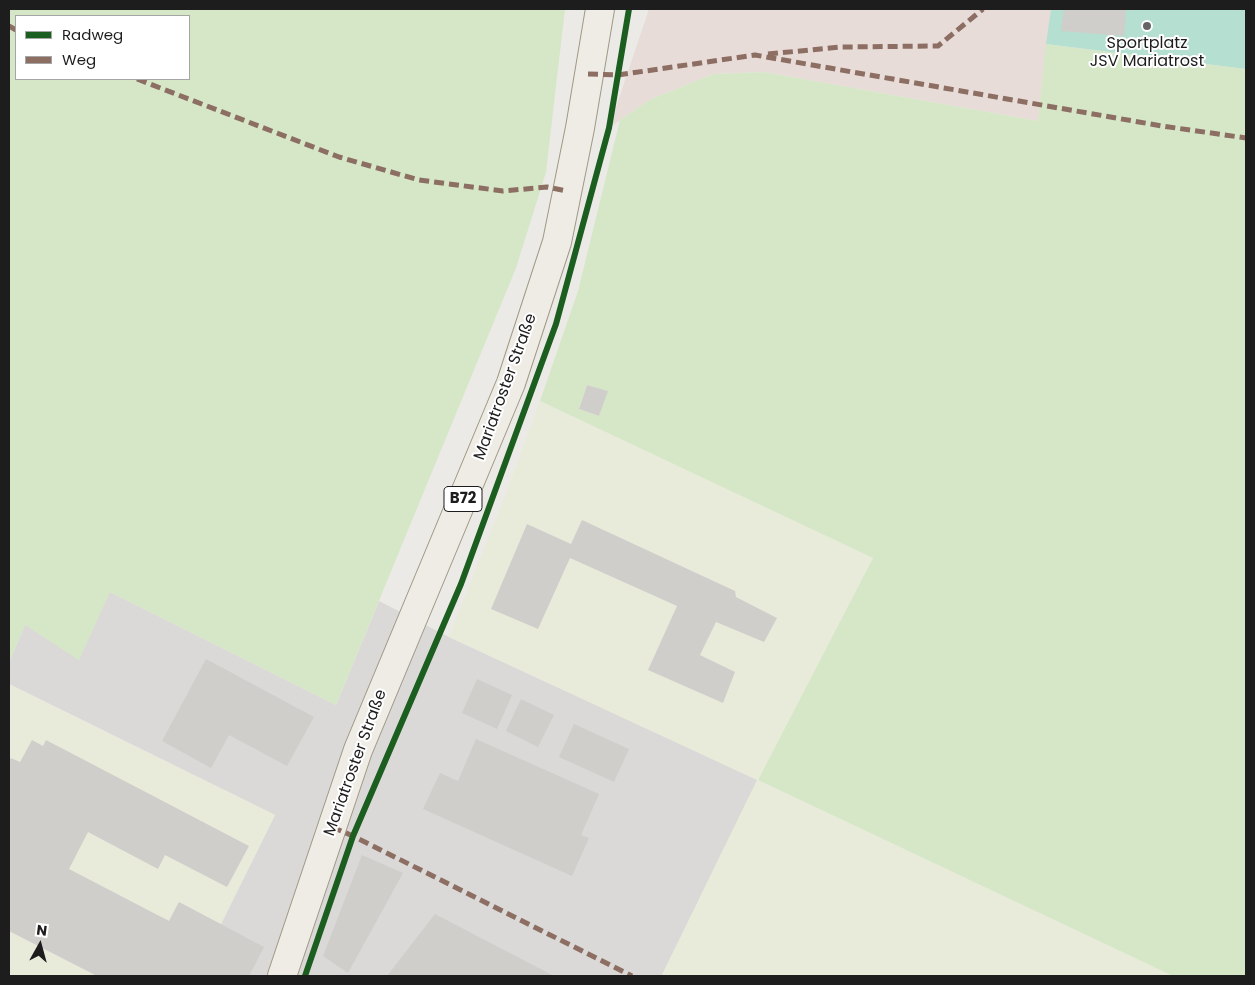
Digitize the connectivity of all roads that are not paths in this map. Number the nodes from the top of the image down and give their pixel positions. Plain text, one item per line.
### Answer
1 (600, 9) edge
2 (282, 976) edge

1 - 2 main road, Mariatroster Straße / B72

